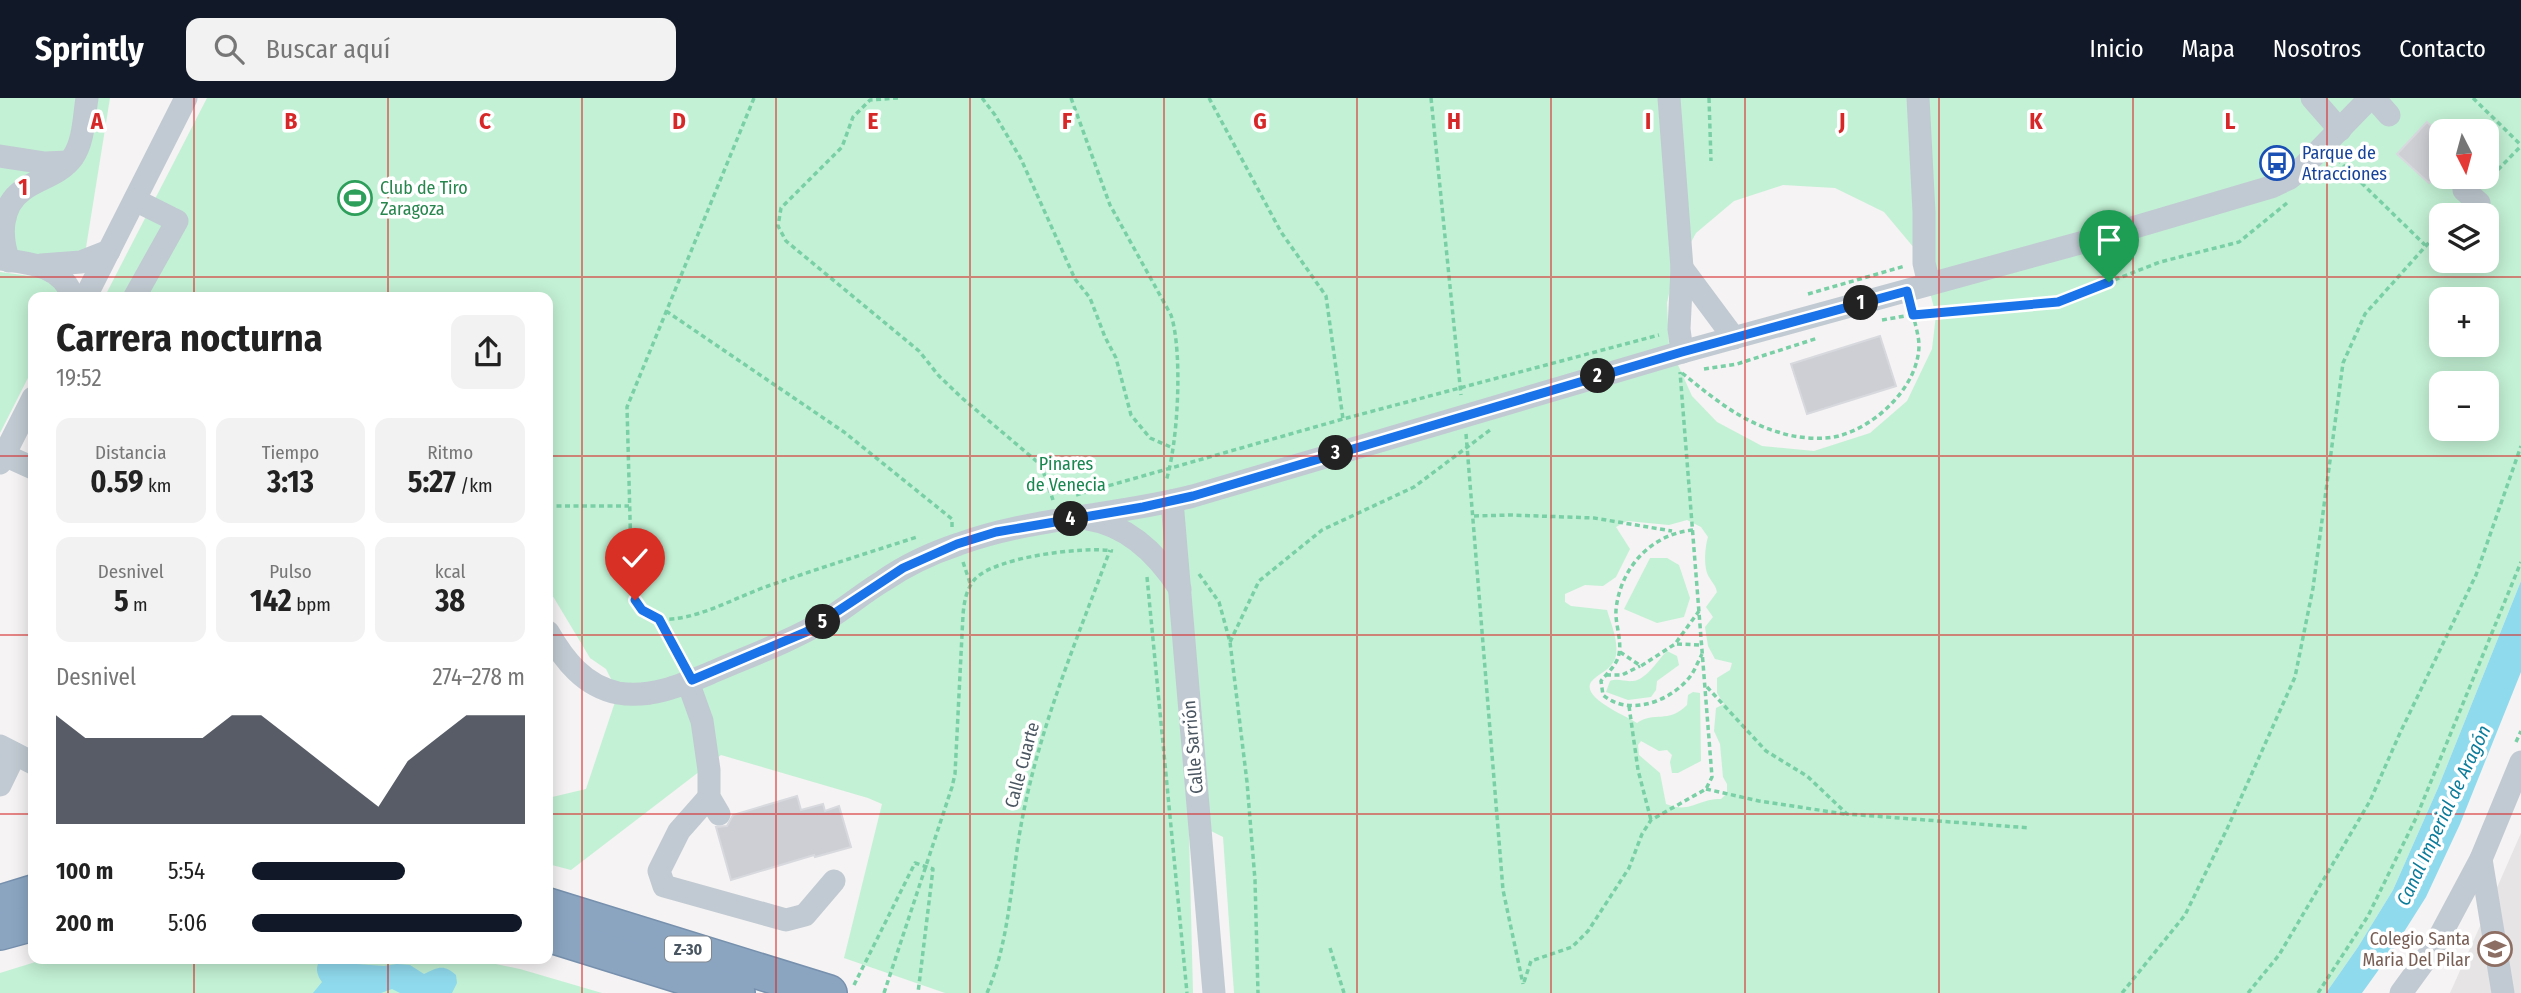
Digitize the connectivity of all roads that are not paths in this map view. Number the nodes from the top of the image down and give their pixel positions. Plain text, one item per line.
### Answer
1 (87, 98) edge
2 (186, 98) edge
3 (1669, 98) edge
4 (1918, 98) edge
5 (2312, 98) edge
6 (2367, 104) edge
7 (2340, 130) junction
8 (0, 156) edge
9 (68, 162) junction
10 (135, 200) junction
11 (109, 251) junction
12 (5, 260) edge
13 (37, 265) junction
14 (1682, 268) junction
15 (1920, 279) junction
16 (70, 292) edge
17 (88, 292) edge
18 (137, 292) edge
19 (1734, 338) junction
20 (1683, 356) junction
21 (28, 408) edge
22 (2, 459) edge
23 (28, 467) edge
24 (1165, 502) junction
25 (1077, 518) junction
26 (1180, 590) junction
27 (553, 640) edge
28 (690, 681) junction
29 (23, 756) edge
30 (2521, 762) edge
31 (0, 785) edge
32 (2481, 859) junction
33 (834, 881) dead end
34 (20, 902) edge
35 (553, 908) edge
36 (0, 932) edge
37 (553, 936) edge
38 (737, 993) edge
39 (829, 993) edge
40 (1214, 993) edge
41 (2401, 993) edge
42 (2503, 993) edge

1 - 9 street
2 - 10 street
3 - 14 street
4 - 15 street
5 - 7 street
6 - 7 street
7 - 15 street
8 - 9 street
9 - 12 street
10 - 11 street
10 - 18 street
11 - 13 street
11 - 17 street
12 - 13 street
13 - 16 street
14 - 19 street
14 - 20 street
15 - 19 street
19 - 20 street
20 - 24 street
21 - 22 street
22 - 23 street
24 - 25 street
24 - 26 street, Calle Sarrión
25 - 26 street
25 - 28 street
26 - 40 street, Calle Sarrión
27 - 28 street
28 - 33 street
29 - 31 street
30 - 32 street
32 - 41 street
32 - 42 street
34 - 36 highway
35 - 39 highway, Z-30
37 - 38 highway, Z-30

